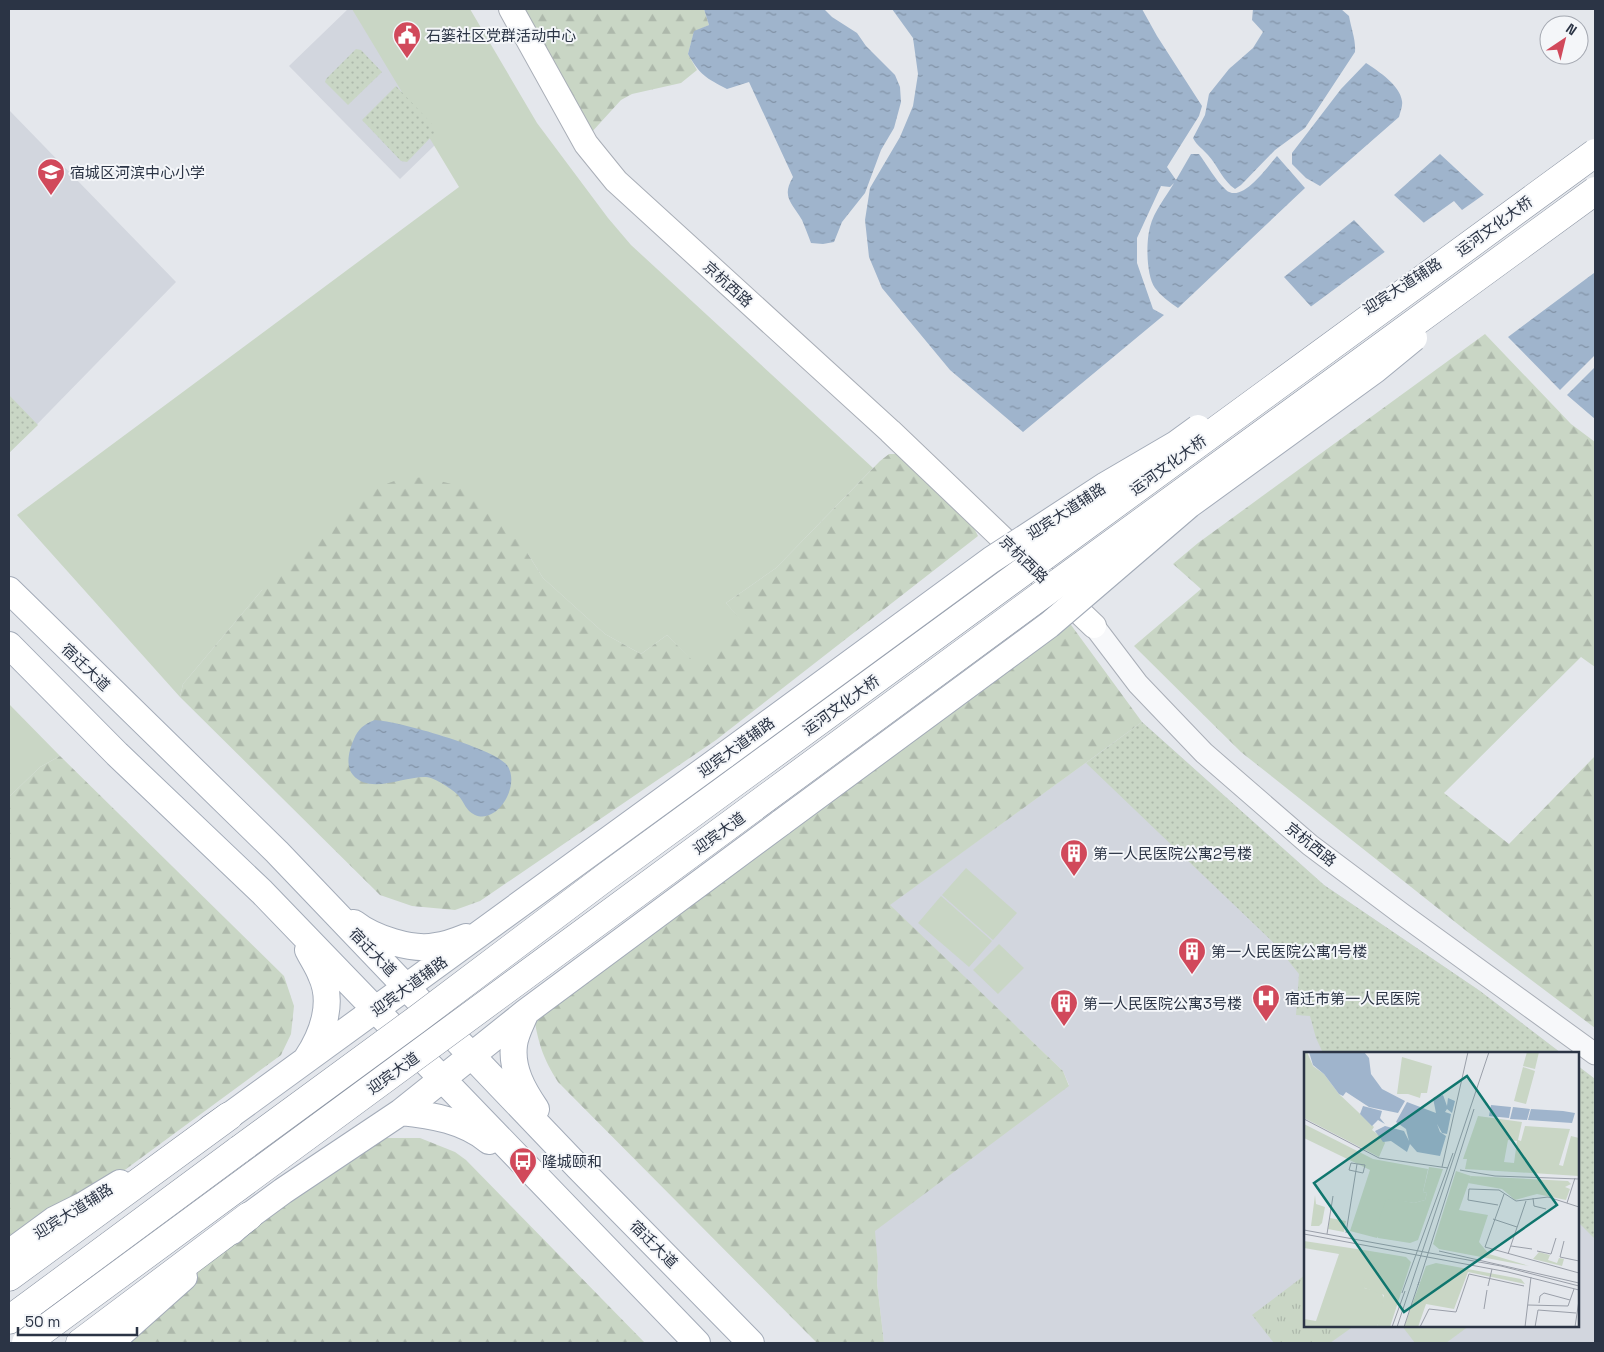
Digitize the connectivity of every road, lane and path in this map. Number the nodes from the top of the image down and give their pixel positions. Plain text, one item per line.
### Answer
1 (511, 9) edge
2 (1595, 152) edge
3 (1595, 191) edge
4 (1467, 245) junction
5 (1493, 268) junction
6 (9, 590) edge
7 (1094, 626) joint
8 (9, 645) edge
9 (741, 779) joint
10 (761, 802) joint
11 (320, 896) junction
12 (284, 914) junction
13 (486, 930) junction
14 (406, 988) junction
15 (375, 1010) junction
16 (526, 1012) junction
17 (1595, 1054) edge
18 (471, 1055) junction
19 (304, 1062) junction
20 (442, 1079) junction
21 (401, 1112) junction
22 (229, 1116) junction
23 (578, 1167) junction
24 (551, 1193) junction
25 (249, 1216) junction
26 (9, 1253) edge
27 (9, 1277) edge
28 (9, 1320) edge
29 (26, 1343) edge
30 (80, 1343) edge
31 (110, 1343) edge
32 (697, 1343) edge
33 (751, 1343) edge

1 - 7 main road, 京杭西路
2 - 4 highway, 运河文化大桥, bridge
3 - 5 highway, 运河文化大桥, bridge
4 - 9 highway, 运河文化大桥, bridge
4 - 13 main road, 迎宾大道辅路, bridge
5 - 10 highway, 运河文化大桥, bridge
5 - 16 main road, bridge
6 - 11 main road, 宿迁大道
7 - 17 street, 京杭西路
8 - 12 main road
9 - 28 highway, 迎宾大道, bridge
10 - 29 highway, 迎宾大道, bridge
11 - 13 main road
11 - 14 main road, 宿迁大道
12 - 15 main road
12 - 19 main road
13 - 14 main road, 迎宾大道辅路
14 - 15 main road, 迎宾大道辅路
14 - 18 main road, 宿迁大道
15 - 19 main road, 迎宾大道辅路
15 - 20 main road
16 - 18 main road
16 - 23 main road
18 - 20 main road
18 - 23 main road, 宿迁大道
19 - 22 main road, 迎宾大道辅路
20 - 21 main road
20 - 24 main road
21 - 24 main road
21 - 25 main road
22 - 26 main road, 迎宾大道辅路
22 - 27 highway
23 - 33 main road, 宿迁大道
24 - 32 main road
25 - 30 highway
25 - 31 main road

